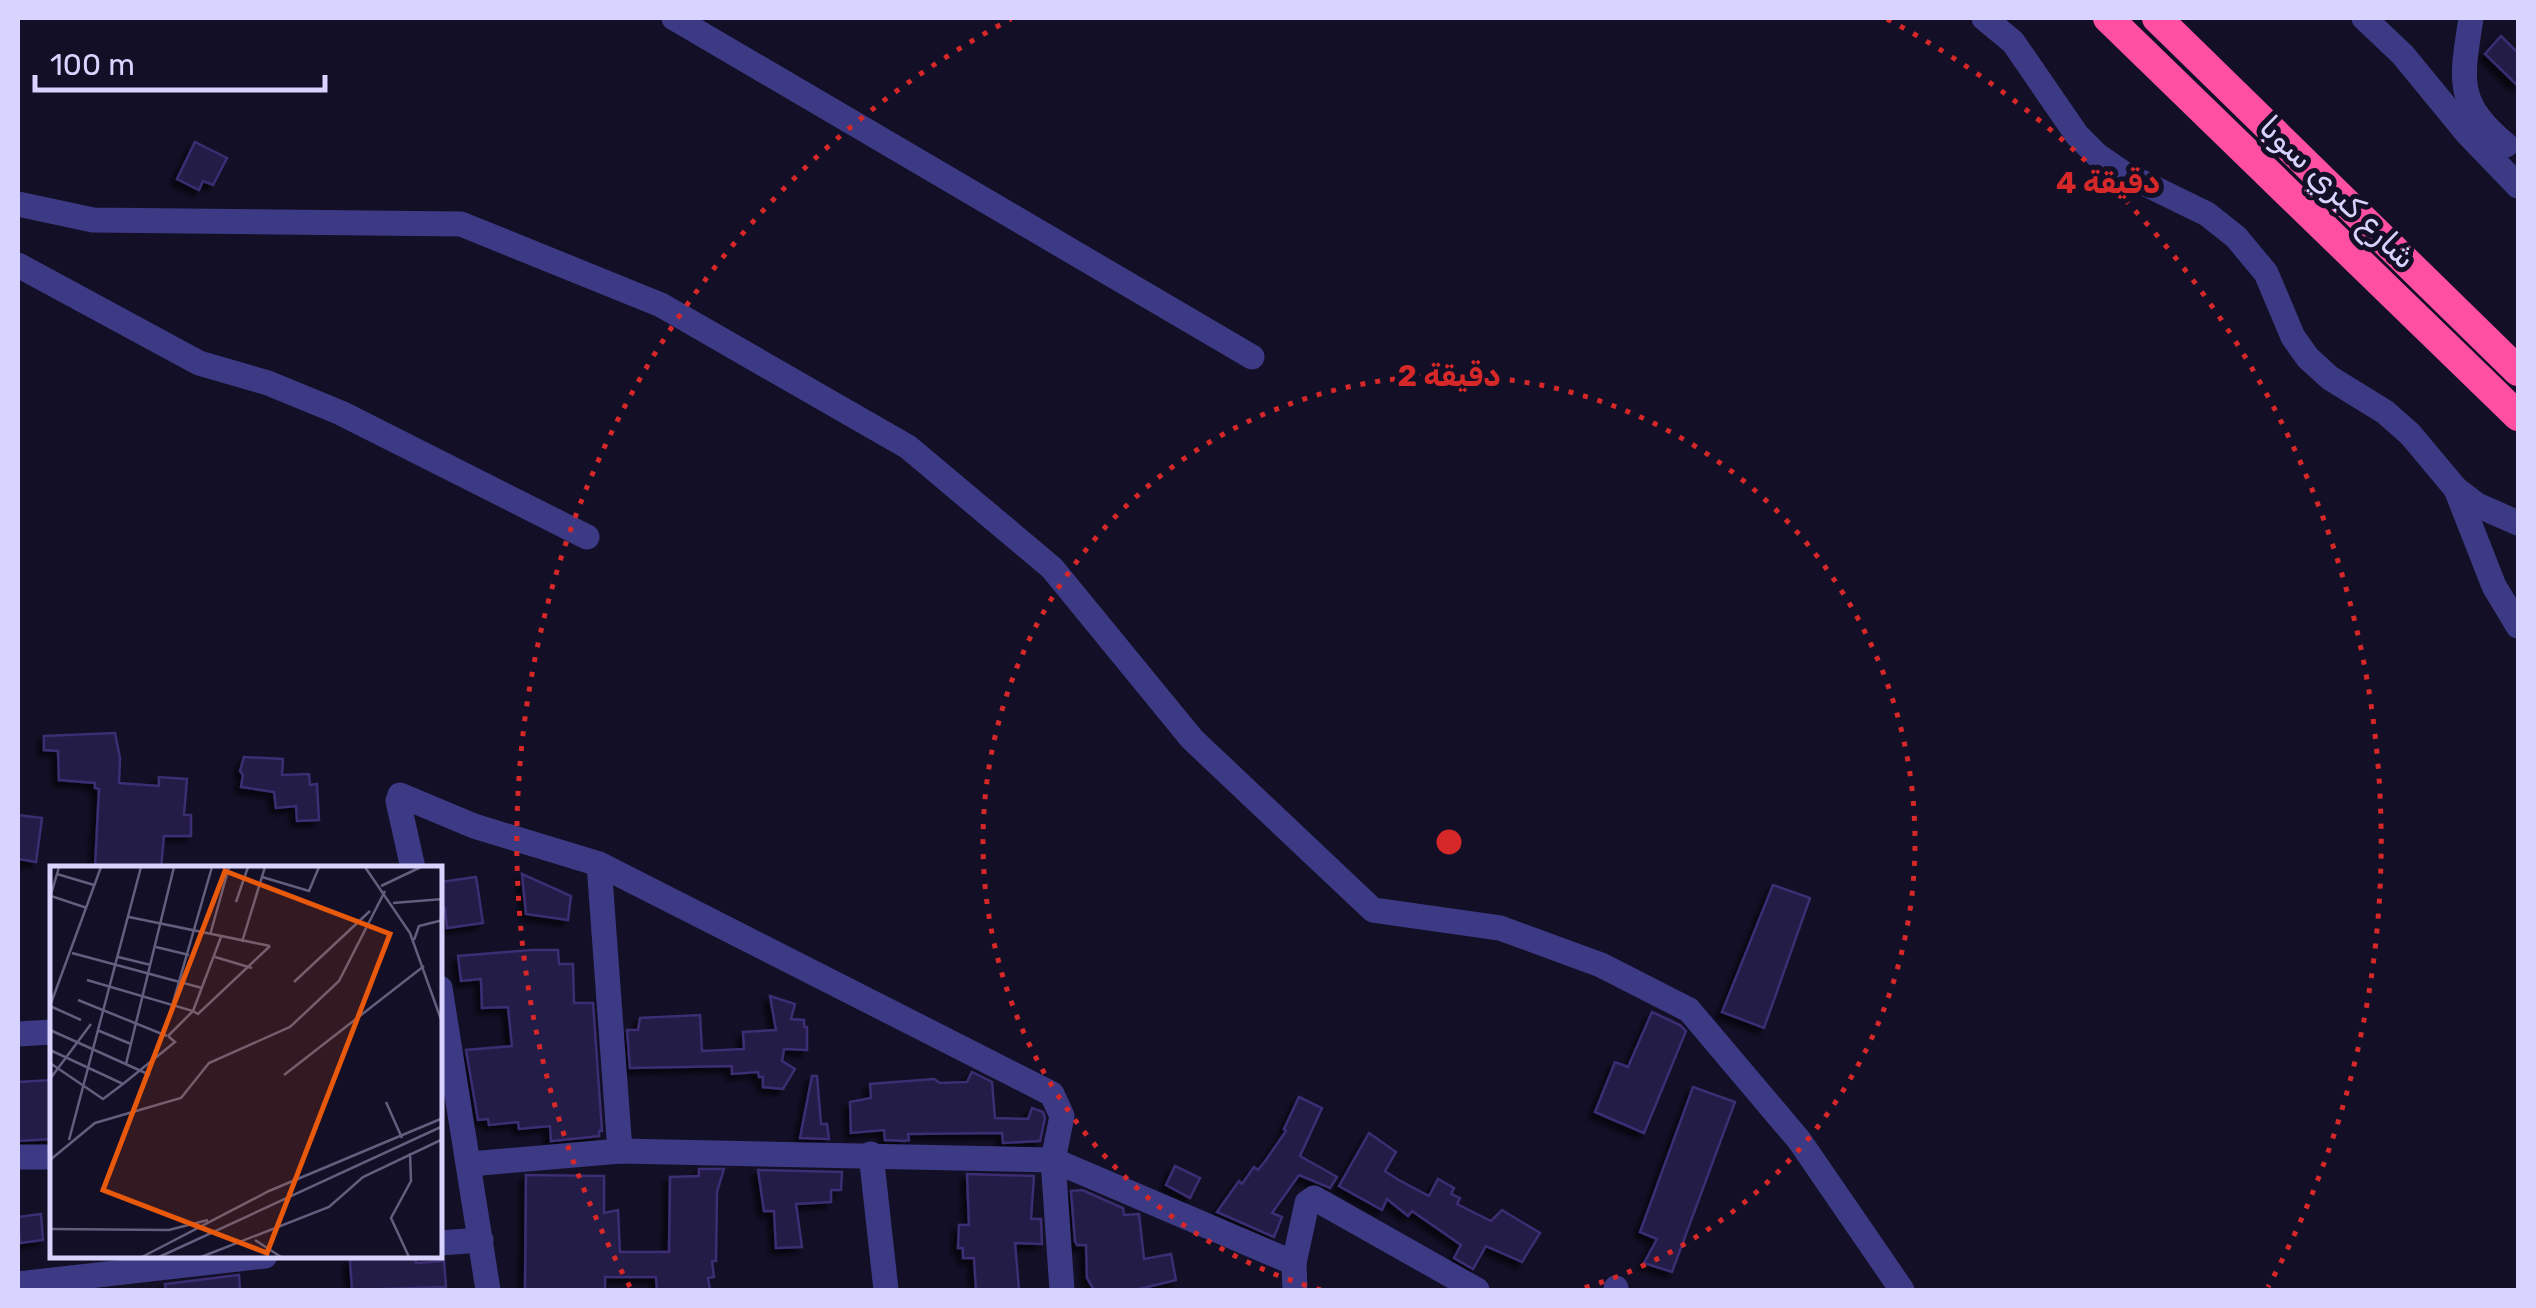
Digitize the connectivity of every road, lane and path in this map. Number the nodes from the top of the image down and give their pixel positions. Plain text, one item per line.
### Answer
1 (674, 18) edge
2 (1984, 18) edge
3 (2108, 18) edge
4 (2157, 18) edge
5 (2364, 18) edge
6 (2471, 18) edge
7 (2506, 144) edge
8 (2518, 186) edge
9 (18, 204) edge
10 (18, 265) edge
11 (1252, 357) dead end
12 (2518, 372) edge
13 (2518, 416) edge
14 (2456, 489) junction
15 (2518, 523) edge
16 (587, 537) dead end
17 (2518, 626) edge
18 (599, 864) junction
19 (413, 866) edge
20 (442, 1004) edge
21 (50, 1032) edge
22 (18, 1034) edge
23 (620, 1151) junction
24 (871, 1154) junction
25 (50, 1157) edge
26 (18, 1158) edge
27 (1052, 1160) junction
28 (470, 1164) junction
29 (481, 1240) junction
30 (442, 1242) edge
31 (247, 1258) edge
32 (1294, 1263) junction
33 (18, 1284) edge
34 (488, 1290) edge
35 (886, 1290) edge
36 (1062, 1290) edge
37 (1295, 1290) edge
38 (1476, 1290) edge
39 (1902, 1290) edge

1 - 11 street
2 - 14 street
3 - 13 highway, شارع كبري سوبا
4 - 12 highway, شارع كبري سوبا
5 - 7 street
6 - 7 street
7 - 8 street
9 - 39 street
10 - 16 street
14 - 15 street
14 - 17 street
18 - 19 street
18 - 23 street
18 - 27 street
20 - 28 street
21 - 22 street
23 - 24 street
23 - 28 street
24 - 27 street
24 - 35 street
25 - 26 street
27 - 32 street
27 - 36 street
28 - 29 street
29 - 30 street
29 - 34 street
31 - 33 street
32 - 37 street
32 - 38 street

